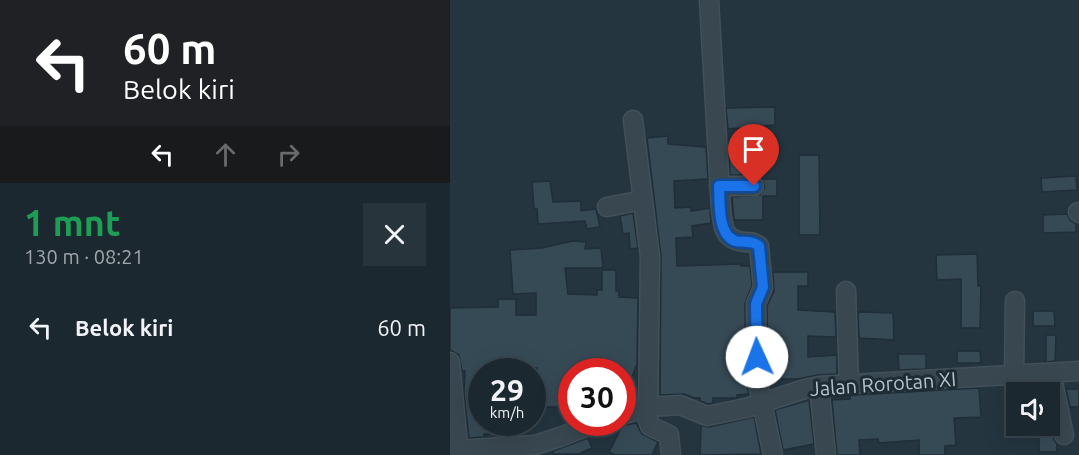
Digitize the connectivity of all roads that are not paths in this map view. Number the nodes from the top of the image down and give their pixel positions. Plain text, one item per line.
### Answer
1 (709, 0) edge
2 (633, 120) dead end
3 (719, 186) junction
4 (754, 186) dead end
5 (643, 200) junction
6 (608, 207) dead end
7 (846, 291) dead end
8 (1015, 301) dead end
9 (450, 362) edge
10 (1079, 371) edge
11 (1051, 373) junction
12 (1014, 375) junction
13 (849, 385) junction
14 (819, 386) junction
15 (762, 404) junction
16 (648, 407) junction
17 (636, 411) edge
18 (1064, 435) dead end
19 (563, 436) edge
20 (458, 452) edge
21 (671, 455) edge
22 (773, 455) edge
23 (826, 455) edge

1 - 3 street
2 - 5 street
3 - 4 street
3 - 15 street
5 - 6 street
5 - 16 street
7 - 13 street
8 - 12 street
9 - 20 street
10 - 11 street, Jalan Rorotan XI
11 - 12 street, Jalan Rorotan XI
11 - 18 street
12 - 13 street, Jalan Rorotan XI
13 - 14 street, Jalan Rorotan XI
14 - 15 street, Jalan Rorotan XI
14 - 23 street
15 - 16 street, Jalan Rorotan XI
15 - 22 street
16 - 17 street, Jalan Rorotan XI
16 - 21 street
19 - 20 street

